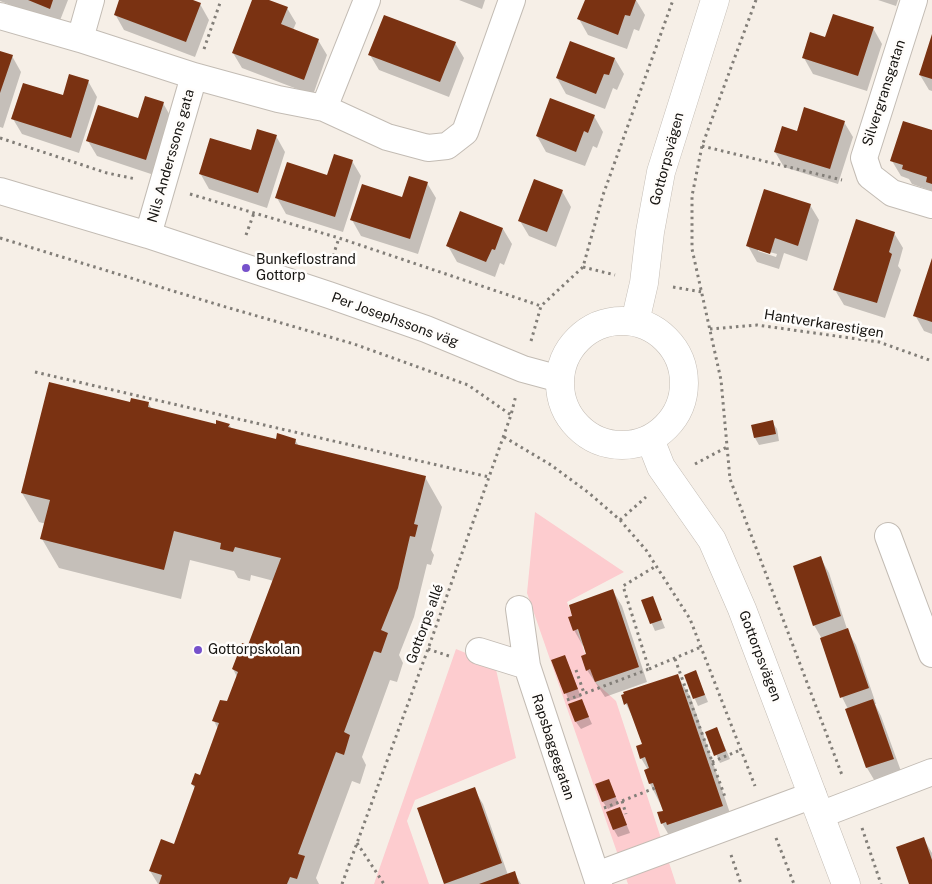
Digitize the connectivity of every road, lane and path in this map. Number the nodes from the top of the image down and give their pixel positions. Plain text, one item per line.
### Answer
1 (91, 0) edge
2 (221, 0) edge
3 (367, 0) edge
4 (512, 0) edge
5 (673, 0) edge
6 (715, 0) edge
7 (756, 0) edge
8 (914, 0) edge
9 (0, 16) edge
10 (80, 39) junction
11 (194, 76) junction
12 (324, 108) junction
13 (0, 138) edge
14 (702, 146) junction
15 (845, 181) dead end
16 (163, 186) junction
17 (0, 191) edge
18 (932, 205) edge
19 (254, 213) junction
20 (148, 235) junction
21 (246, 235) dead end
22 (0, 238) edge
23 (339, 238) junction
24 (331, 262) dead end
25 (541, 306) junction
26 (635, 322) junction
27 (710, 330) junction
28 (932, 361) edge
29 (523, 369) junction
30 (36, 372) dead end
31 (560, 379) junction
32 (511, 415) junction
33 (504, 436) junction
34 (650, 440) junction
35 (489, 477) junction
36 (888, 536) dead end
37 (656, 566) junction
38 (519, 609) dead end
39 (701, 647) junction
40 (479, 651) dead end
41 (932, 654) edge
42 (675, 659) junction
43 (527, 666) junction
44 (649, 669) junction
45 (576, 670) dead end
46 (584, 693) junction
47 (541, 711) junction
48 (740, 750) junction
49 (712, 762) junction
50 (932, 772) edge
51 (655, 788) dead end
52 (622, 801) junction
53 (852, 802) junction
54 (816, 804) junction
55 (765, 812) junction
56 (626, 814) dead end
57 (578, 822) junction
58 (734, 824) junction
59 (357, 843) junction
60 (598, 879) edge
61 (342, 884) edge
62 (384, 884) edge
63 (794, 884) edge
64 (846, 884) edge
65 (882, 884) edge

1 - 10 street
2 - 11 path
3 - 12 street
4 - 12 street, Nils Anderssons gata
5 - 25 path
6 - 26 street, Gottorpsvägen
7 - 14 path
8 - 18 street, Silvergransgatan
9 - 10 street, Nils Anderssons gata
10 - 11 street, Nils Anderssons gata
11 - 12 street, Nils Anderssons gata
11 - 16 street, Nils Anderssons gata
13 - 16 path
14 - 15 path
14 - 27 path
16 - 19 path
16 - 20 street, Nils Anderssons gata
17 - 20 street, Per Josephssons väg
19 - 21 path
19 - 23 path
20 - 29 street, Per Josephssons väg
22 - 32 path
23 - 24 path
23 - 25 path
25 - 29 path, Gottorps allé
26 - 31 street
26 - 34 street
27 - 28 path, Hantverkarestigen
27 - 53 path
29 - 31 street, Per Josephssons väg
29 - 32 path, Gottorps allé
30 - 35 path
31 - 34 street
32 - 33 path, Gottorps allé
33 - 35 path, Gottorps allé
33 - 37 path
34 - 54 street, Gottorpsvägen
35 - 59 path, Gottorps allé
36 - 41 street
37 - 39 path
37 - 44 path
38 - 43 street, Rapsbaggegatan
39 - 42 path
39 - 48 path
40 - 43 street
42 - 44 path
42 - 49 path
43 - 47 street, Rapsbaggegatan
44 - 46 path
45 - 46 path
46 - 47 path
47 - 57 street, Rapsbaggegatan
48 - 49 path
48 - 55 path
49 - 58 path
50 - 53 street, Rapsbaggegatan
51 - 52 path
52 - 56 path
52 - 57 path
53 - 54 street, Rapsbaggegatan
53 - 65 path
54 - 55 street, Rapsbaggegatan
54 - 64 street, Gottorpsvägen
55 - 58 street, Rapsbaggegatan
55 - 63 path
57 - 60 street, Rapsbaggegatan
58 - 60 street, Rapsbaggegatan
59 - 61 path, Gottorps allé
59 - 62 path

